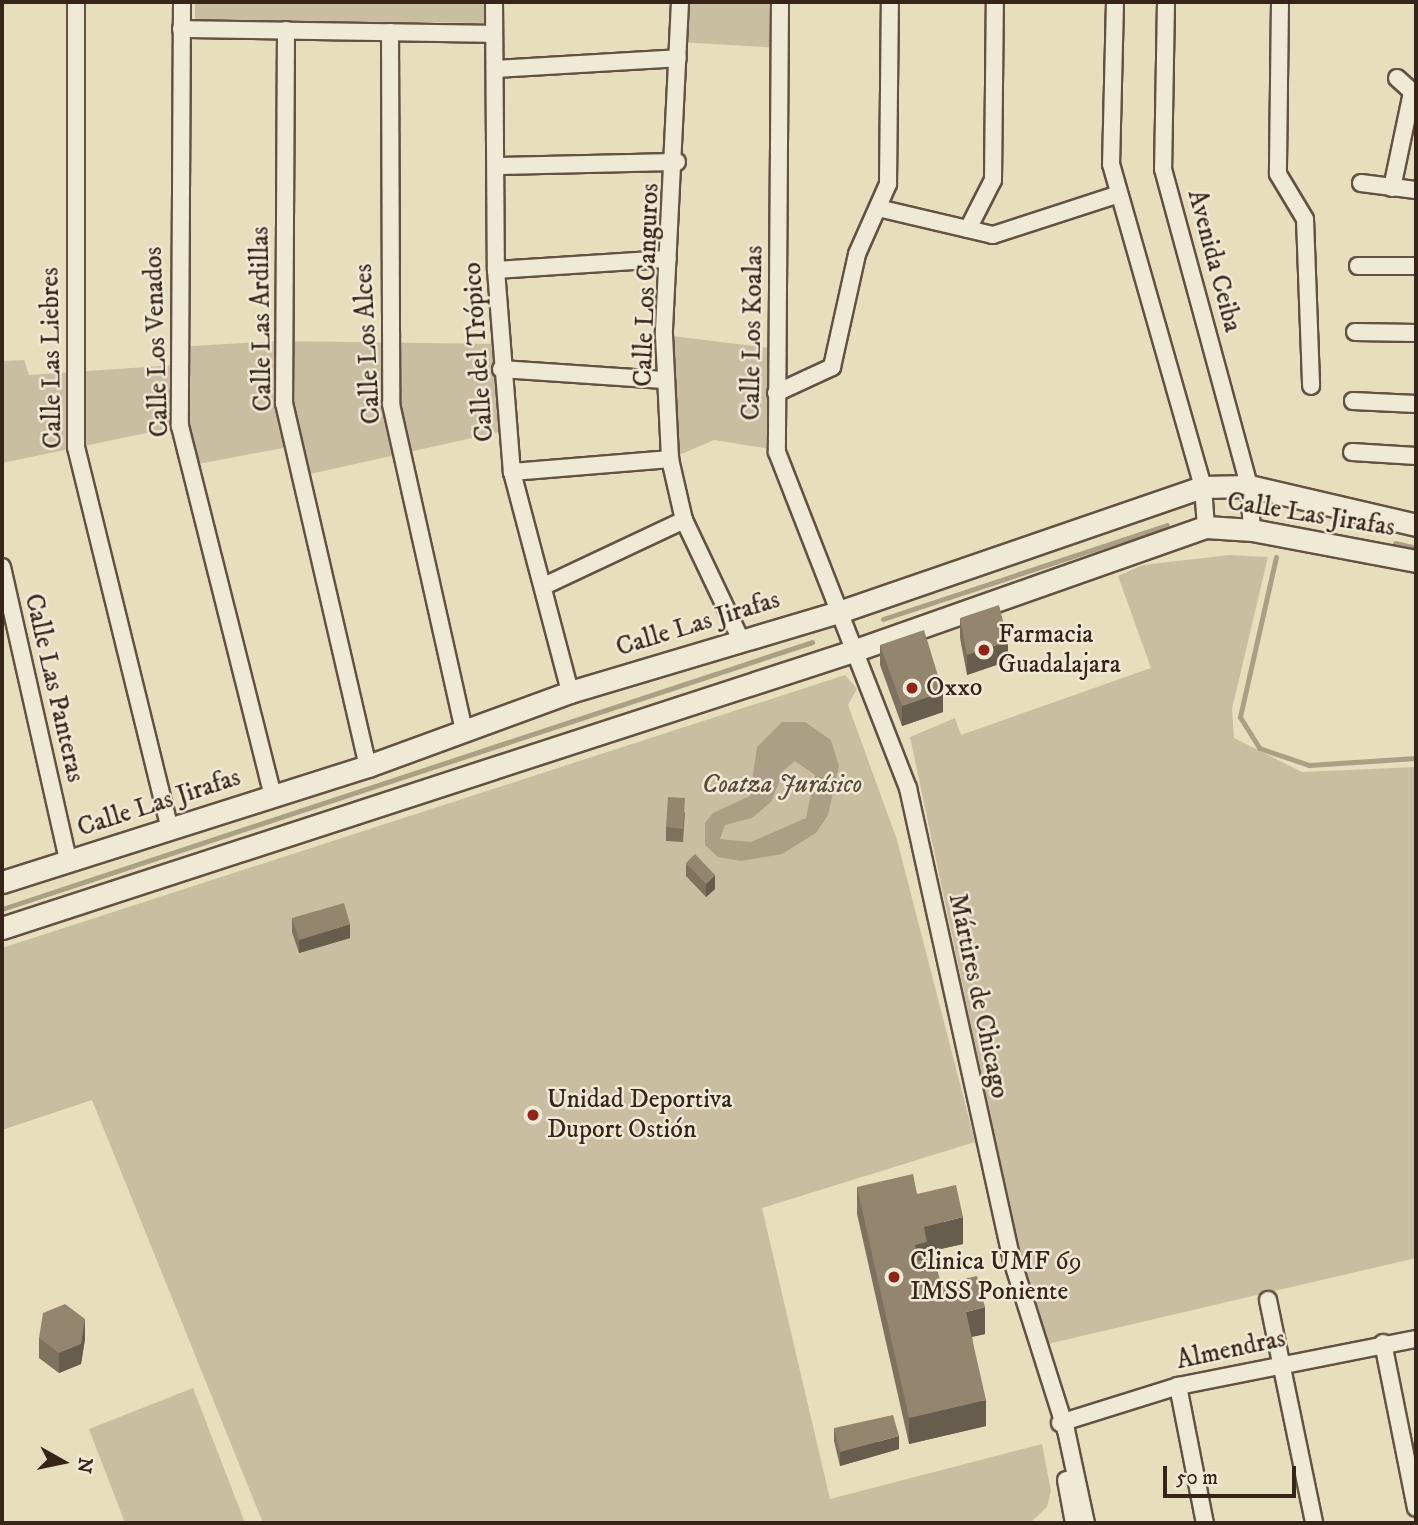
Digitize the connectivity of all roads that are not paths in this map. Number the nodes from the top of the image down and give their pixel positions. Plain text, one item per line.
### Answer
1 (76, 2) edge
2 (182, 2) edge
3 (494, 2) edge
4 (680, 2) edge
5 (780, 2) edge
6 (890, 2) edge
7 (995, 2) edge
8 (1115, 2) edge
9 (1166, 2) edge
10 (1280, 2) edge
11 (181, 29) junction
12 (286, 30) junction
13 (390, 32) junction
14 (494, 34) junction
15 (678, 58) junction
16 (495, 69) junction
17 (1397, 78) dead end
18 (1414, 94) edge
19 (677, 162) junction
20 (497, 166) junction
21 (1361, 183) dead end
22 (1392, 188) junction
23 (1416, 190) edge
24 (1116, 195) junction
25 (878, 208) junction
26 (968, 229) junction
27 (668, 258) junction
28 (1358, 266) dead end
29 (1416, 266) edge
30 (496, 271) junction
31 (1354, 332) dead end
32 (1416, 333) edge
33 (501, 369) junction
34 (664, 380) junction
35 (1311, 386) dead end
36 (776, 393) junction
37 (1353, 401) dead end
38 (1416, 404) edge
39 (1352, 452) dead end
40 (1416, 456) edge
41 (670, 459) junction
42 (512, 472) junction
43 (1249, 486) junction
44 (1203, 487) junction
45 (684, 520) junction
46 (1416, 525) edge
47 (1206, 527) junction
48 (1252, 530) junction
49 (1416, 561) edge
50 (2, 567) edge
51 (544, 586) junction
52 (839, 612) junction
53 (741, 639) junction
54 (853, 651) junction
55 (570, 692) junction
56 (464, 730) junction
57 (368, 766) junction
58 (273, 796) junction
59 (169, 827) junction
60 (68, 861) junction
61 (2, 882) edge
62 (2, 928) edge
63 (1268, 1300) dead end
64 (1416, 1339) edge
65 (1383, 1343) junction
66 (1281, 1364) junction
67 (1178, 1386) junction
68 (1060, 1423) junction
69 (1416, 1508) edge
70 (1076, 1521) edge
71 (1205, 1523) edge
72 (1314, 1523) edge

1 - 59 street, Calle Las Liebres
2 - 11 street, Calle Los Venados
3 - 14 street, Calle del Trópico
4 - 15 street, Calle Los Canguros
5 - 36 street, Calle Los Koalas
6 - 25 street
7 - 26 street
8 - 24 street
9 - 43 street, Avenida Ceiba
10 - 35 street
11 - 12 street
11 - 58 street, Calle Los Venados
12 - 13 street
12 - 57 street, Calle Las Ardillas
13 - 14 street
13 - 56 street, Calle Los Alces
14 - 16 street, Calle del Trópico
15 - 16 street
15 - 19 street, Calle Los Canguros
16 - 20 street, Calle del Trópico
17 - 18 street
18 - 22 street
19 - 20 street
19 - 27 street, Calle Los Canguros
20 - 30 street, Calle del Trópico
21 - 22 street
22 - 23 street
24 - 26 street
24 - 44 street
25 - 26 street
25 - 36 street
27 - 30 street
27 - 34 street, Calle Los Canguros
28 - 29 street
30 - 33 street, Calle del Trópico
31 - 32 street
33 - 34 street
33 - 42 street, Calle del Trópico
34 - 41 street, Calle Los Canguros
36 - 52 street, Calle Los Koalas
37 - 38 street
39 - 40 street
41 - 42 street
41 - 45 street, Calle Los Canguros
42 - 51 street, Calle del Trópico
43 - 44 main road, Calle Las Jirafas
43 - 46 main road, Calle Las Jirafas
43 - 48 street, Avenida Ceiba
44 - 47 street
44 - 52 main road, Calle Las Jirafas
45 - 51 street
45 - 53 street, Calle Los Canguros
47 - 48 main road, Calle Las Jirafas
47 - 54 main road, Calle Las Jirafas
48 - 49 main road, Calle Las Jirafas
50 - 60 street, Calle Las Panteras
51 - 55 street, Calle del Trópico
52 - 53 main road, Calle Las Jirafas
52 - 54 street, Calle Los Koalas
53 - 55 main road, Calle Las Jirafas
54 - 62 main road, Calle Las Jirafas
54 - 68 street, Mártires de Chicago
55 - 56 main road, Calle Las Jirafas
56 - 57 main road, Calle Las Jirafas
57 - 58 main road, Calle Las Jirafas
58 - 59 main road, Calle Las Jirafas
59 - 60 main road, Calle Las Jirafas
60 - 61 main road, Calle Las Jirafas
63 - 66 street
64 - 65 street, Almendras
65 - 66 street, Almendras
65 - 69 street
66 - 67 street, Almendras
66 - 72 street
67 - 68 street, Almendras
67 - 71 street
68 - 70 street, Mártires de Chicago

